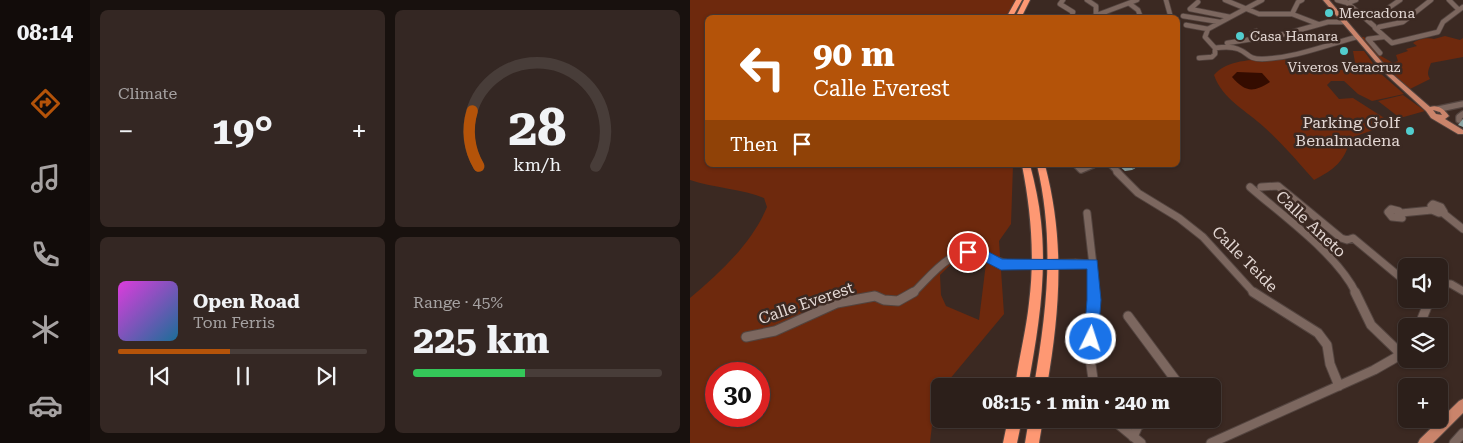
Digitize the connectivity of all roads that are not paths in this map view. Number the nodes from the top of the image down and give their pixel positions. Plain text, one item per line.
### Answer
1 (1019, 0) edge
2 (1027, 0) edge
3 (1063, 0) edge
4 (1087, 0) edge
5 (1120, 0) edge
6 (1137, 0) edge
7 (1166, 0) edge
8 (1225, 0) edge
9 (1262, 0) edge
10 (1302, 0) edge
11 (1326, 0) edge
12 (1338, 0) edge
13 (1356, 0) edge
14 (1400, 0) edge
15 (1431, 0) edge
16 (1449, 0) edge
17 (1198, 2) dead end
18 (1347, 2) edge
19 (1127, 5) junction
20 (1461, 8) edge
21 (1246, 9) junction
22 (1096, 14) junction
23 (1292, 14) junction
24 (1011, 15) edge
25 (1020, 15) edge
26 (1072, 15) edge
27 (1101, 15) edge
28 (1140, 15) edge
29 (1170, 15) edge
30 (1183, 16) dead end
31 (1230, 17) junction
32 (1382, 17) dead end
33 (1220, 22) junction
34 (1345, 22) junction
35 (1318, 24) junction
36 (1186, 25) dead end
37 (1376, 27) junction
38 (1208, 29) junction
39 (1256, 31) dead end
40 (1358, 37) junction
41 (1384, 37) junction
42 (1257, 40) junction
43 (1213, 46) junction
44 (1380, 53) dead end
45 (1199, 58) dead end
46 (1463, 104) edge
47 (1454, 107) junction
48 (1435, 109) junction
49 (1463, 114) edge
50 (1444, 116) junction
51 (1459, 120) dead end
52 (1462, 133) edge
53 (1026, 167) edge
54 (1042, 167) edge
55 (1113, 167) edge
56 (1250, 187) dead end
57 (1262, 187) dead end
58 (1087, 213) dead end
59 (1401, 213) dead end
60 (1463, 229) edge
61 (1093, 264) junction
62 (1398, 275) edge
63 (1448, 284) edge
64 (1463, 291) edge
65 (1128, 316) dead end
66 (746, 337) dead end
67 (1398, 347) edge
68 (1398, 355) edge
69 (1023, 378) edge
70 (1042, 378) edge
71 (1093, 378) edge
72 (1174, 378) edge
73 (1339, 386) junction
74 (1463, 405) edge
75 (1013, 428) edge
76 (1034, 428) edge
77 (1123, 428) edge
78 (1463, 433) edge
79 (1137, 440) edge
80 (1010, 443) edge
81 (1032, 443) edge
82 (1211, 443) edge
83 (1424, 443) edge
84 (1454, 443) edge

1 - 24 highway
2 - 25 highway
3 - 26 street
4 - 22 street
5 - 19 street
6 - 19 street
7 - 29 street
8 - 21 street
9 - 21 street
10 - 23 street
11 - 34 main road
12 - 18 street
13 - 18 street
14 - 32 street
15 - 37 street
16 - 20 street
17 - 31 street
18 - 37 street
19 - 22 street
19 - 28 street
20 - 41 street
21 - 23 street
21 - 31 street
22 - 27 street
23 - 35 street
30 - 33 street
31 - 33 street
33 - 38 street
34 - 35 street
34 - 40 main road
35 - 42 street
36 - 38 street
37 - 41 street
38 - 43 street
39 - 42 street
40 - 43 street
40 - 48 main road
41 - 44 street
42 - 43 street
43 - 45 street
46 - 47 street
47 - 48 street
47 - 50 street
48 - 50 main road
49 - 51 street
50 - 52 main road
53 - 69 highway
54 - 70 highway
55 - 73 street, Calle Teide
56 - 67 street, Calle Aneto
57 - 62 street
58 - 61 street
59 - 60 street
61 - 66 street, Calle Everest, bridge
61 - 71 street
63 - 64 street
65 - 72 street
68 - 73 street
73 - 82 street
74 - 83 main road
75 - 80 highway
76 - 81 highway
77 - 79 street
78 - 84 street

